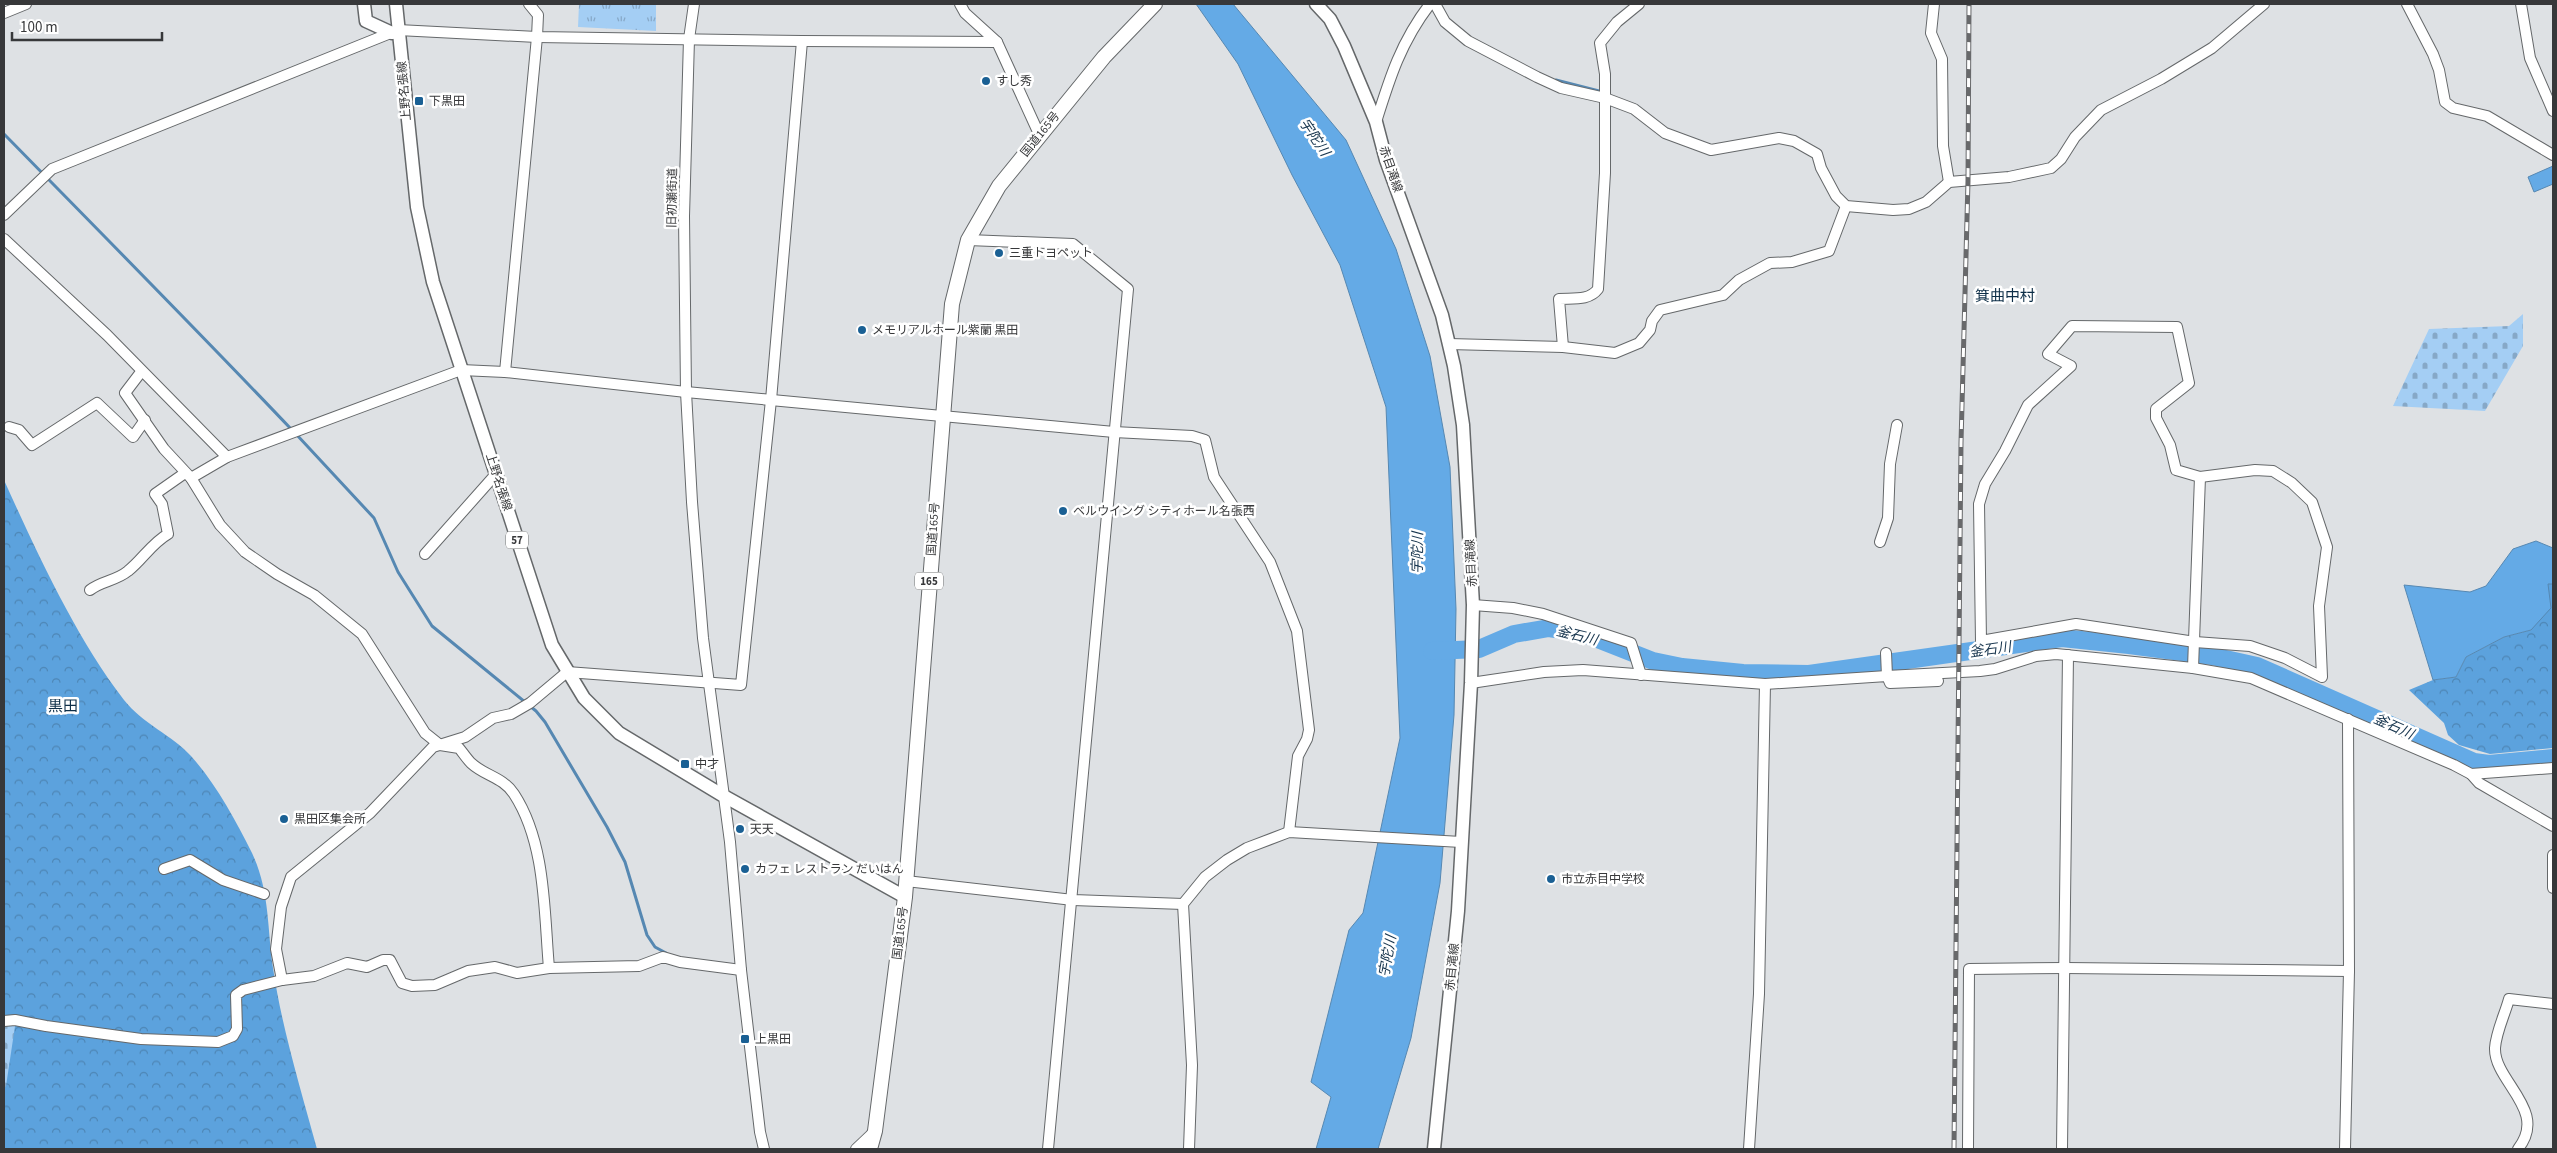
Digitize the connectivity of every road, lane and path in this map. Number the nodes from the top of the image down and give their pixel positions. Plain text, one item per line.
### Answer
1 (26, 4) edge
2 (364, 4) edge
3 (396, 4) edge
4 (529, 4) edge
5 (694, 4) edge
6 (960, 4) edge
7 (1154, 4) edge
8 (1316, 4) edge
9 (1430, 4) edge
10 (1435, 4) edge
11 (1638, 4) edge
12 (1934, 4) edge
13 (2264, 4) edge
14 (2407, 4) edge
15 (2520, 4) edge
16 (4, 13) edge
17 (395, 31) junction
18 (537, 37) junction
19 (689, 39) junction
20 (802, 42) junction
21 (997, 42) junction
22 (1605, 98) junction
23 (2553, 111) edge
24 (1376, 122) junction
25 (1039, 134) junction
26 (2553, 155) edge
27 (1949, 182) junction
28 (1846, 206) junction
29 (4, 215) edge
30 (4, 239) edge
31 (968, 240) junction
32 (1449, 344) junction
33 (1562, 347) junction
34 (461, 370) junction
35 (141, 372) junction
36 (505, 372) junction
37 (686, 392) junction
38 (770, 400) junction
39 (942, 416) junction
40 (145, 420) junction
41 (1896, 425) dead end
42 (9, 427) dead end
43 (1114, 432) junction
44 (227, 456) junction
45 (496, 474) junction
46 (188, 476) junction
47 (2200, 477) junction
48 (1880, 542) dead end
49 (425, 554) dead end
50 (90, 590) dead end
51 (1473, 606) junction
52 (2195, 644) junction
53 (1886, 654) dead end
54 (2068, 654) junction
55 (2193, 664) junction
56 (567, 672) junction
57 (1888, 674) junction
58 (1642, 675) junction
59 (1938, 681) dead end
60 (1471, 682) junction
61 (709, 683) junction
62 (1765, 684) junction
63 (2348, 719) junction
64 (440, 745) junction
65 (2553, 768) edge
66 (2471, 774) junction
67 (722, 795) junction
68 (2553, 826) edge
69 (1289, 832) junction
70 (1458, 842) junction
71 (2553, 855) edge
72 (164, 869) dead end
73 (906, 881) junction
74 (2553, 888) edge
75 (264, 894) dead end
76 (905, 897) junction
77 (1073, 900) junction
78 (1183, 904) junction
79 (549, 968) junction
80 (2065, 968) junction
81 (741, 970) junction
82 (2349, 971) junction
83 (282, 980) junction
84 (2553, 1004) edge
85 (4, 1021) edge
86 (875, 1131) junction
87 (764, 1149) edge
88 (856, 1149) edge
89 (870, 1149) edge
90 (1048, 1149) edge
91 (1189, 1149) edge
92 (1434, 1149) edge
93 (1749, 1149) edge
94 (1968, 1149) edge
95 (2062, 1149) edge
96 (2345, 1149) edge
97 (2518, 1149) edge

1 - 16 street
2 - 17 main road
3 - 17 main road, 上野名張線 / 57
4 - 18 street
5 - 19 street, 旧初瀬街道
6 - 21 street
7 - 25 highway, 国道165号 / 165
8 - 24 main road, 赤目滝線
9 - 24 street
10 - 22 street
11 - 22 street
12 - 27 street
13 - 27 street
14 - 26 street
15 - 23 street
17 - 18 street
17 - 29 street
17 - 34 main road, 上野名張線 / 57
18 - 19 street
18 - 36 street
19 - 20 street
19 - 37 street, 旧初瀬街道
20 - 21 street
20 - 38 street
21 - 25 street
22 - 28 street
22 - 33 street
24 - 32 main road, 赤目滝線
25 - 31 highway, 国道165号 / 165
27 - 28 street
28 - 33 street
30 - 35 street
31 - 39 highway, 国道165号 / 165
31 - 43 street
32 - 33 street
32 - 51 main road, 赤目滝線
34 - 36 street
34 - 44 street
34 - 45 main road, 上野名張線 / 57
35 - 40 street
35 - 44 street
36 - 37 street
37 - 38 street
37 - 61 street, 旧初瀬街道
38 - 39 street
38 - 61 street
39 - 43 street
39 - 73 highway, 国道165号 / 165
40 - 42 street
40 - 46 street
41 - 48 street
43 - 69 street
43 - 77 street
44 - 46 street
45 - 49 street
45 - 56 main road, 上野名張線 / 57
46 - 50 street
46 - 64 street
47 - 52 street
47 - 52 street
47 - 52 street
51 - 58 street
51 - 60 main road, 赤目滝線
52 - 55 street
53 - 57 street
54 - 55 street
54 - 57 street
54 - 80 street
55 - 63 street
56 - 61 street
56 - 64 street
56 - 67 main road, 上野名張線 / 57
57 - 59 street
57 - 62 street
58 - 60 street
58 - 62 street
60 - 70 main road, 赤目滝線
61 - 67 street, 旧初瀬街道
62 - 93 street
63 - 66 street
63 - 82 street
64 - 79 street
64 - 83 street
65 - 66 street
66 - 68 street
67 - 76 main road, 上野名張線 / 57
67 - 81 street, 旧初瀬街道
69 - 70 street
69 - 78 street
70 - 92 main road, 赤目滝線
71 - 74 street
72 - 75 street
73 - 76 highway, 国道165号 / 165
73 - 77 street
76 - 86 highway, 国道165号 / 165
77 - 78 street
77 - 90 street
78 - 91 street
79 - 81 street
79 - 83 street
80 - 82 street
80 - 94 street
80 - 95 street
81 - 87 street, 旧初瀬街道
82 - 96 street
83 - 85 street
84 - 97 street
86 - 88 street
86 - 89 highway, 国道165号 / 165

